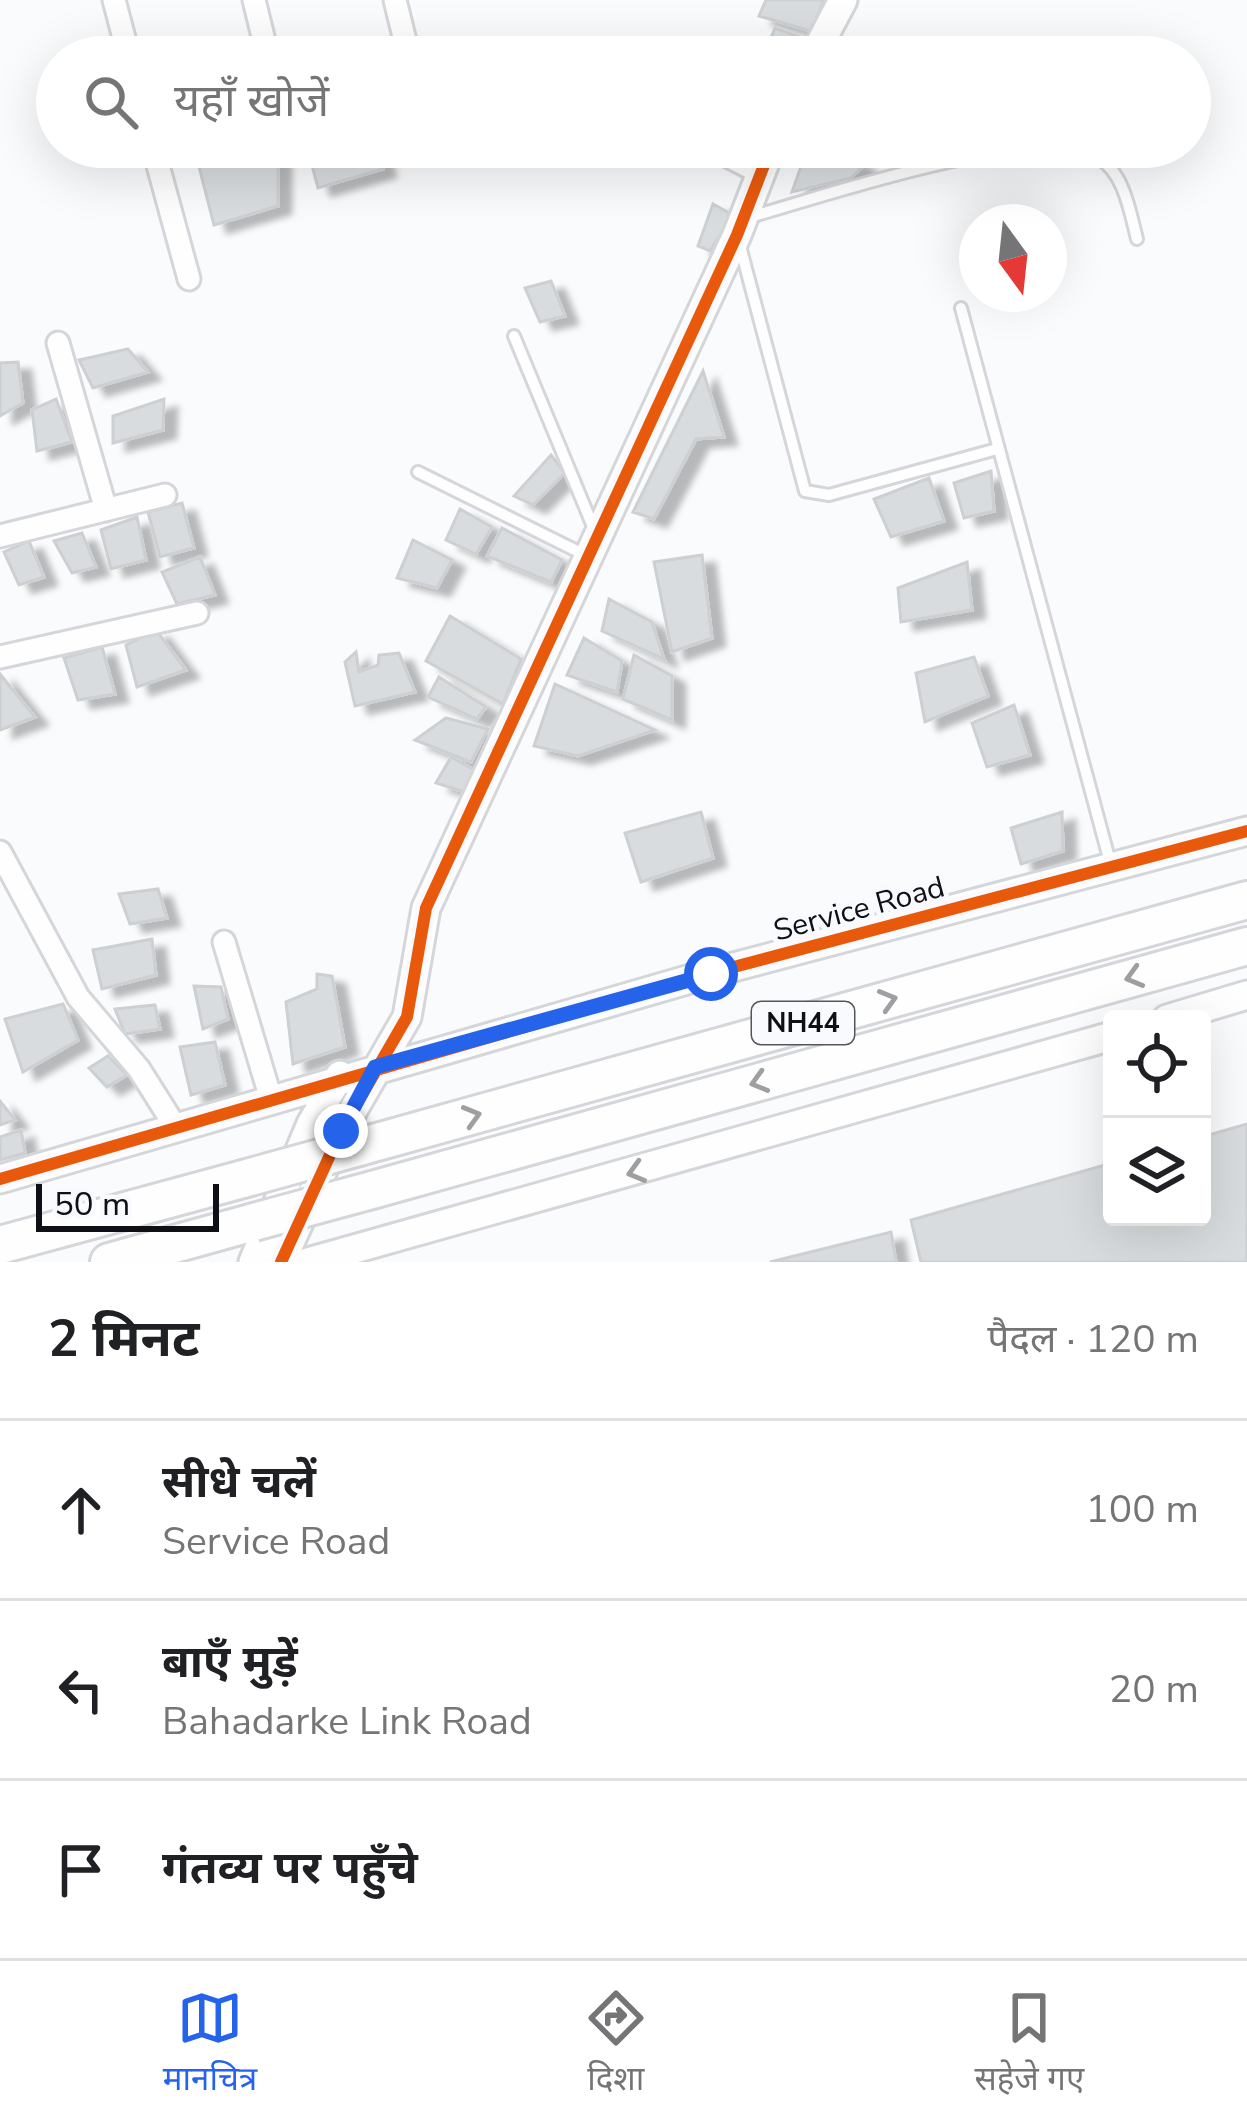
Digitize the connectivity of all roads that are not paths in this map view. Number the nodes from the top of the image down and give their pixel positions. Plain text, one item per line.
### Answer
1 (114, 0) edge
2 (254, 0) edge
3 (395, 0) edge
4 (843, 0) edge
5 (123, 36) edge
6 (263, 36) edge
7 (404, 36) edge
8 (824, 36) edge
9 (159, 168) edge
10 (739, 168) edge
11 (761, 168) edge
12 (935, 168) edge
13 (1109, 168) edge
14 (757, 177) junction
15 (740, 227) junction
16 (1138, 238) dead end
17 (189, 279) dead end
18 (962, 312) edge
19 (514, 335) dead end
20 (58, 343) dead end
21 (997, 449) junction
22 (418, 472) dead end
23 (165, 495) dead end
24 (106, 510) junction
25 (0, 536) edge
26 (593, 547) junction
27 (197, 613) dead end
28 (0, 657) edge
29 (1247, 831) edge
30 (0, 851) edge
31 (1111, 866) junction
32 (9, 888) edge
33 (1247, 899) edge
34 (224, 942) dead end
35 (1247, 946) edge
36 (1247, 995) edge
37 (1197, 1010) edge
38 (407, 1017) junction
39 (1103, 1039) edge
40 (375, 1067) junction
41 (336, 1078) junction
42 (271, 1099) junction
43 (175, 1126) junction
44 (0, 1179) edge
45 (0, 1245) edge
46 (110, 1262) edge
47 (253, 1262) edge
48 (281, 1262) edge
49 (308, 1262) edge

1 - 5 street
2 - 6 street
3 - 7 street
4 - 8 street
9 - 17 street
10 - 14 lane
11 - 14 street
12 - 15 lane
13 - 16 lane
14 - 15 street
15 - 21 lane
15 - 26 street
18 - 21 lane
19 - 26 lane
20 - 24 street
21 - 31 lane
22 - 26 lane
23 - 24 street
24 - 25 street
26 - 38 street
27 - 28 street
29 - 31 street, Service Road
30 - 32 street
31 - 40 street, Service Road
32 - 43 street
45 -> 33 highway, NH44, bridge
34 - 42 street
35 -> 46 highway, NH44, bridge
36 - 37 street
38 - 40 street
38 - 41 street
39 -> 49 street
40 - 41 street, Service Road
40 - 48 street
41 - 42 street, Service Road
41 - 47 street
42 - 43 street, Service Road
43 - 44 street, Service Road

